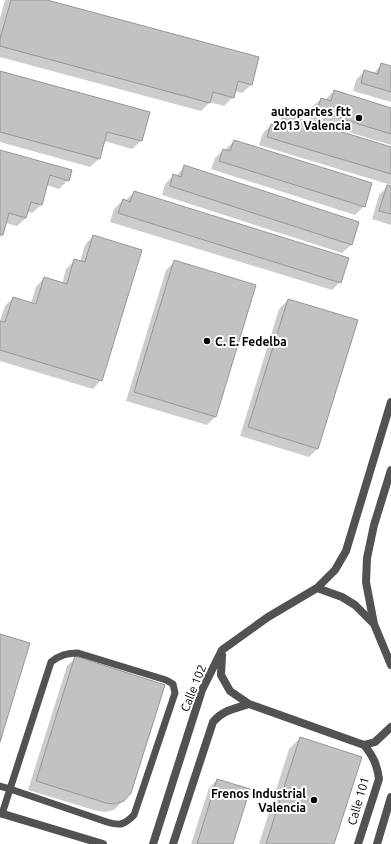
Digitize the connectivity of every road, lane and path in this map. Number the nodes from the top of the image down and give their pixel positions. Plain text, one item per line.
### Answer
1 (391, 402) edge
2 (391, 470) edge
3 (317, 588) junction
4 (374, 624) junction
5 (222, 650) junction
6 (391, 666) edge
7 (249, 704) junction
8 (391, 727) edge
9 (364, 745) junction
10 (0, 786) edge
11 (10, 789) junction
12 (391, 796) edge
13 (1, 813) edge
14 (103, 844) edge
15 (153, 844) edge
16 (173, 844) edge
17 (358, 844) edge
18 (377, 844) edge

1 - 3 street, Calle 102
2 - 4 street
3 - 4 street
3 - 5 street, Calle 102
4 - 6 street
5 - 7 street
5 - 15 street, Calle 102
7 - 9 street
7 - 16 street
8 - 9 street
9 - 17 street, Calle 101
10 - 11 lane
11 - 11 lane
11 - 13 lane
12 - 18 street
13 - 14 street

